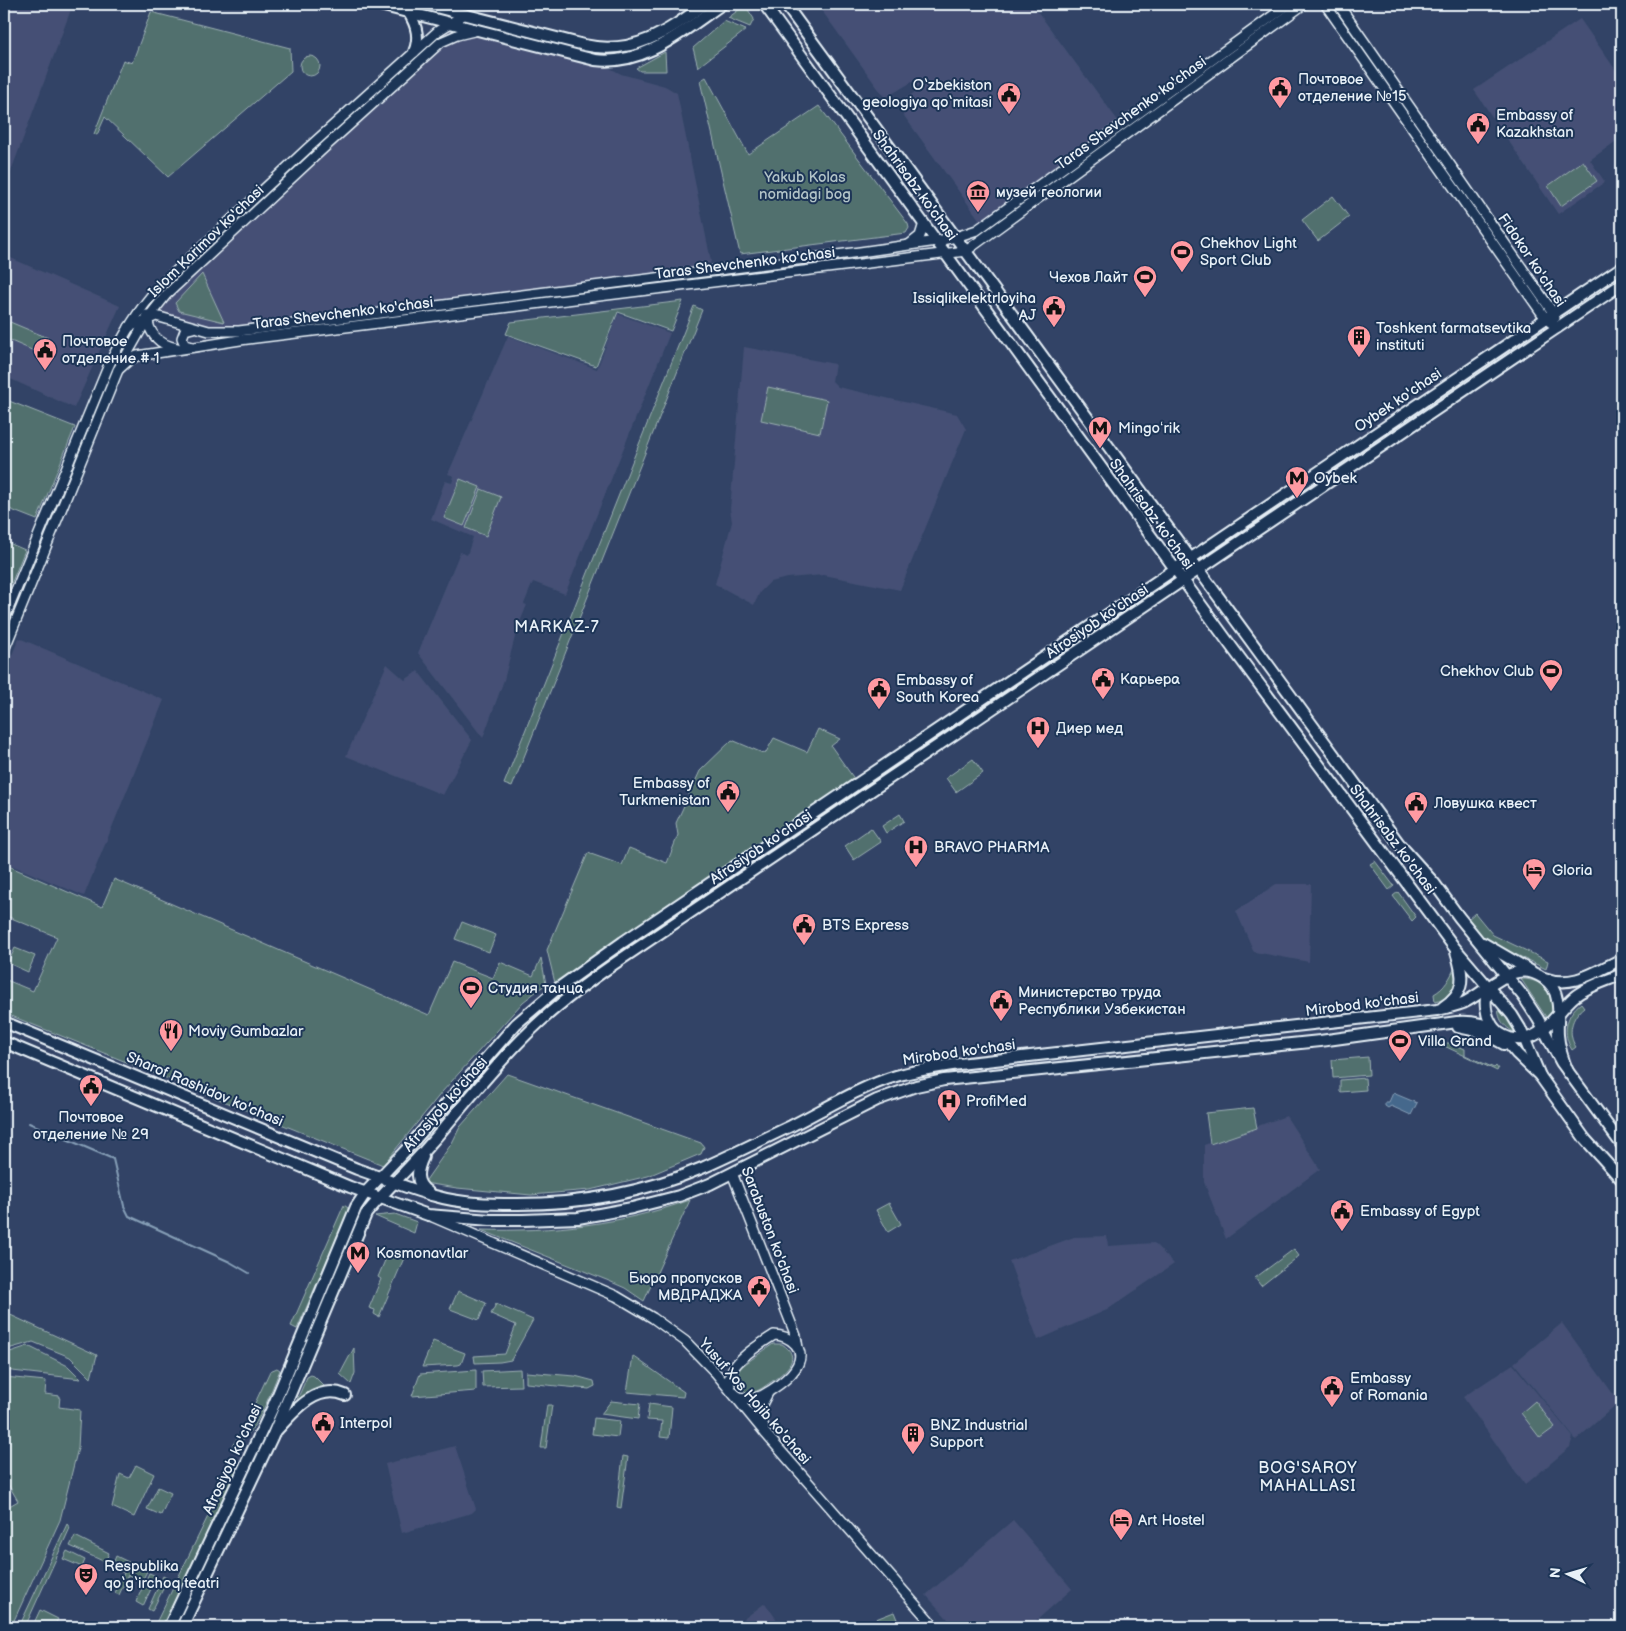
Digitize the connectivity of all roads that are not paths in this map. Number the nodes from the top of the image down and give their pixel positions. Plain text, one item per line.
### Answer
1 (376, 4) edge
2 (424, 4) edge
3 (706, 4) edge
4 (722, 4) edge
5 (764, 4) edge
6 (785, 4) edge
7 (1289, 4) edge
8 (1304, 4) edge
9 (1325, 4) edge
10 (1338, 4) edge
11 (444, 9) junction
12 (409, 13) junction
13 (465, 14) junction
14 (449, 22) junction
15 (478, 30) junction
16 (442, 42) junction
17 (414, 52) junction
18 (924, 223) junction
19 (956, 237) junction
20 (937, 241) junction
21 (908, 245) junction
22 (966, 251) junction
23 (946, 253) junction
24 (1622, 267) edge
25 (1622, 284) edge
26 (152, 295) junction
27 (160, 302) junction
28 (1550, 316) junction
29 (147, 318) junction
30 (167, 319) junction
31 (129, 327) junction
32 (194, 328) junction
33 (1558, 328) junction
34 (194, 347) junction
35 (183, 349) junction
36 (118, 370) junction
37 (38, 536) junction
38 (48, 540) junction
39 (1191, 558) junction
40 (1174, 570) junction
41 (1199, 570) junction
42 (1182, 581) junction
43 (4, 620) edge
44 (4, 650) edge
45 (1480, 941) junction
46 (1454, 947) junction
47 (1622, 959) edge
48 (1622, 974) edge
49 (1506, 975) junction
50 (1540, 976) junction
51 (1488, 988) junction
52 (1437, 1010) junction
53 (1558, 1014) junction
54 (1388, 1017) junction
55 (4, 1022) edge
56 (1318, 1024) junction
57 (1437, 1025) junction
58 (1544, 1030) junction
59 (1389, 1031) junction
60 (1498, 1032) junction
61 (1525, 1038) junction
62 (1320, 1041) junction
63 (4, 1042) edge
64 (1517, 1054) junction
65 (1568, 1072) junction
66 (1540, 1076) junction
67 (431, 1143) junction
68 (1622, 1145) edge
69 (726, 1157) junction
70 (357, 1169) junction
71 (732, 1173) junction
72 (380, 1177) junction
73 (1622, 1180) edge
74 (395, 1183) junction
75 (350, 1187) junction
76 (366, 1192) junction
77 (435, 1196) junction
78 (380, 1197) junction
79 (356, 1208) junction
80 (366, 1214) junction
81 (428, 1215) junction
82 (786, 1314) junction
83 (774, 1335) junction
84 (799, 1351) junction
85 (300, 1357) junction
86 (768, 1392) junction
87 (733, 1394) junction
88 (345, 1395) dead end
89 (765, 1433) junction
90 (272, 1437) junction
91 (169, 1627) edge
92 (182, 1627) edge
93 (935, 1627) edge

1 - 12 main road
2 - 11 main road
3 - 13 main road
4 - 15 main road
5 - 18 main road, Shahrisabz ko'chasi
6 - 19 main road, Shahrisabz ko'chasi
7 - 19 main road, Taras Shevchenko ko'chasi
8 - 22 main road, Taras Shevchenko ko'chasi
9 - 28 main road, Fidokor ko'chasi
10 - 28 main road, Fidokor ko'chasi
11 - 13 main road
11 - 14 main road
12 - 14 main road
12 - 17 main road
13 - 14 main road, Islom Karimov ko'chasi
14 - 15 main road
14 - 16 main road, Islom Karimov ko'chasi
14 - 17 main road, Islom Karimov ko'chasi
15 - 16 main road, Islom Karimov ko'chasi
16 - 27 main road, Islom Karimov ko'chasi
17 - 26 main road, Islom Karimov ko'chasi
18 - 20 main road, Shahrisabz ko'chasi
18 - 21 main road
19 - 20 main road, Taras Shevchenko ko'chasi
19 - 22 main road, Shahrisabz ko'chasi
20 - 21 main road, Taras Shevchenko ko'chasi
20 - 23 main road, Shahrisabz ko'chasi
21 - 32 main road, Taras Shevchenko ko'chasi
22 - 23 main road, Taras Shevchenko ko'chasi
22 - 39 main road, Shahrisabz ko'chasi
23 - 34 main road, Taras Shevchenko ko'chasi
23 - 40 main road, Shahrisabz ko'chasi
24 - 28 main road, Oybek ko'chasi
25 - 33 main road, Oybek ko'chasi
26 - 29 main road
26 - 31 main road, Islom Karimov ko'chasi
27 - 29 main road, Islom Karimov ko'chasi
27 - 30 main road
28 - 33 main road, Fidokor ko'chasi
28 - 39 main road, Oybek ko'chasi
29 - 30 main road, Taras Shevchenko ko'chasi
29 - 31 main road, Taras Shevchenko ko'chasi
29 - 35 main road
29 - 36 main road, Islom Karimov ko'chasi
30 - 32 main road, Taras Shevchenko ko'chasi
31 - 37 main road, Islom Karimov ko'chasi
32 - 34 main road
33 - 41 main road, Oybek ko'chasi
34 - 35 main road, Taras Shevchenko ko'chasi
35 - 36 main road, Taras Shevchenko ko'chasi
36 - 38 main road, Islom Karimov ko'chasi
37 - 38 main road
37 - 43 main road, Islom Karimov ko'chasi
38 - 44 main road, Islom Karimov ko'chasi
39 - 40 main road, Afrosiyob ko'chasi
39 - 41 main road, Shahrisabz ko'chasi
40 - 42 main road, Shahrisabz ko'chasi
40 - 72 main road, Afrosiyob ko'chasi
41 - 42 main road, Afrosiyob ko'chasi
41 - 45 main road, Shahrisabz ko'chasi
42 - 46 main road, Shahrisabz ko'chasi
42 - 67 main road, Afrosiyob ko'chasi
45 - 49 main road, Shahrisabz ko'chasi
45 - 50 main road, Shahrisabz ko'chasi
46 - 51 main road, Shahrisabz ko'chasi
46 - 52 main road
47 - 50 main road
48 - 53 main road
49 - 50 main road
49 - 51 main road, Mirobod ko'chasi
49 - 58 main road, Shahrisabz ko'chasi
50 - 53 main road
51 - 52 main road, Mirobod ko'chasi
51 - 60 main road
51 - 61 main road, Shahrisabz ko'chasi
52 - 54 main road, Mirobod ko'chasi
53 - 58 main road
53 - 65 main road
54 - 56 main road, Mirobod ko'chasi
54 - 59 main road
55 - 70 main road, Sharof Rashidov ko'chasi
56 - 62 main road
56 - 69 main road, Mirobod ko'chasi
57 - 59 main road, Mirobod ko'chasi
57 - 60 main road, Mirobod ko'chasi
57 - 64 main road, Mirobod ko'chasi
58 - 61 main road
58 - 65 main road, Shahrisabz ko'chasi
59 - 62 main road, Mirobod ko'chasi
60 - 61 main road, Mirobod ko'chasi
60 - 64 main road
61 - 66 main road, Shahrisabz ko'chasi
62 - 71 main road, Mirobod ko'chasi
63 - 75 main road
64 - 66 main road
65 - 68 main road, Shahrisabz ko'chasi
66 - 73 main road
67 - 74 main road, Afrosiyob ko'chasi
67 - 77 main road
69 - 71 main road, Sarabuston ko'chasi
69 - 77 main road, Mirobod ko'chasi
70 - 72 main road, Sharof Rashidov ko'chasi
70 - 76 main road, Afrosiyob ko'chasi
71 - 81 main road, Mirobod ko'chasi
71 - 82 main road, Sarabuston ko'chasi
72 - 74 main road, Sharof Rashidov ko'chasi
72 - 76 main road, Afrosiyob ko'chasi
72 - 78 main road
74 - 77 main road, Mirobod ko'chasi
74 - 78 main road, Afrosiyob ko'chasi
75 - 76 main road
75 - 79 main road
76 - 78 main road
76 - 79 main road, Afrosiyob ko'chasi
76 - 80 main road, Afrosiyob ko'chasi
78 - 80 main road, Afrosiyob ko'chasi
78 - 81 main road, Mirobod ko'chasi
79 - 85 main road, Afrosiyob ko'chasi
80 - 85 main road, Afrosiyob ko'chasi
81 - 87 main road, Yusuf Xos Hojib ko'chasi
82 - 83 main road, Sarabuston ko'chasi
82 - 84 main road, Sarabuston ko'chasi
83 - 84 main road
83 - 87 main road
84 - 86 main road
85 - 90 main road, Afrosiyob ko'chasi
85 - 91 main road, Afrosiyob ko'chasi
86 - 87 main road
86 - 89 main road
87 - 89 main road, Yusuf Xos Hojib ko'chasi
88 - 90 main road
89 - 93 main road, Yusuf Xos Hojib ko'chasi
90 - 92 main road, Afrosiyob ko'chasi

